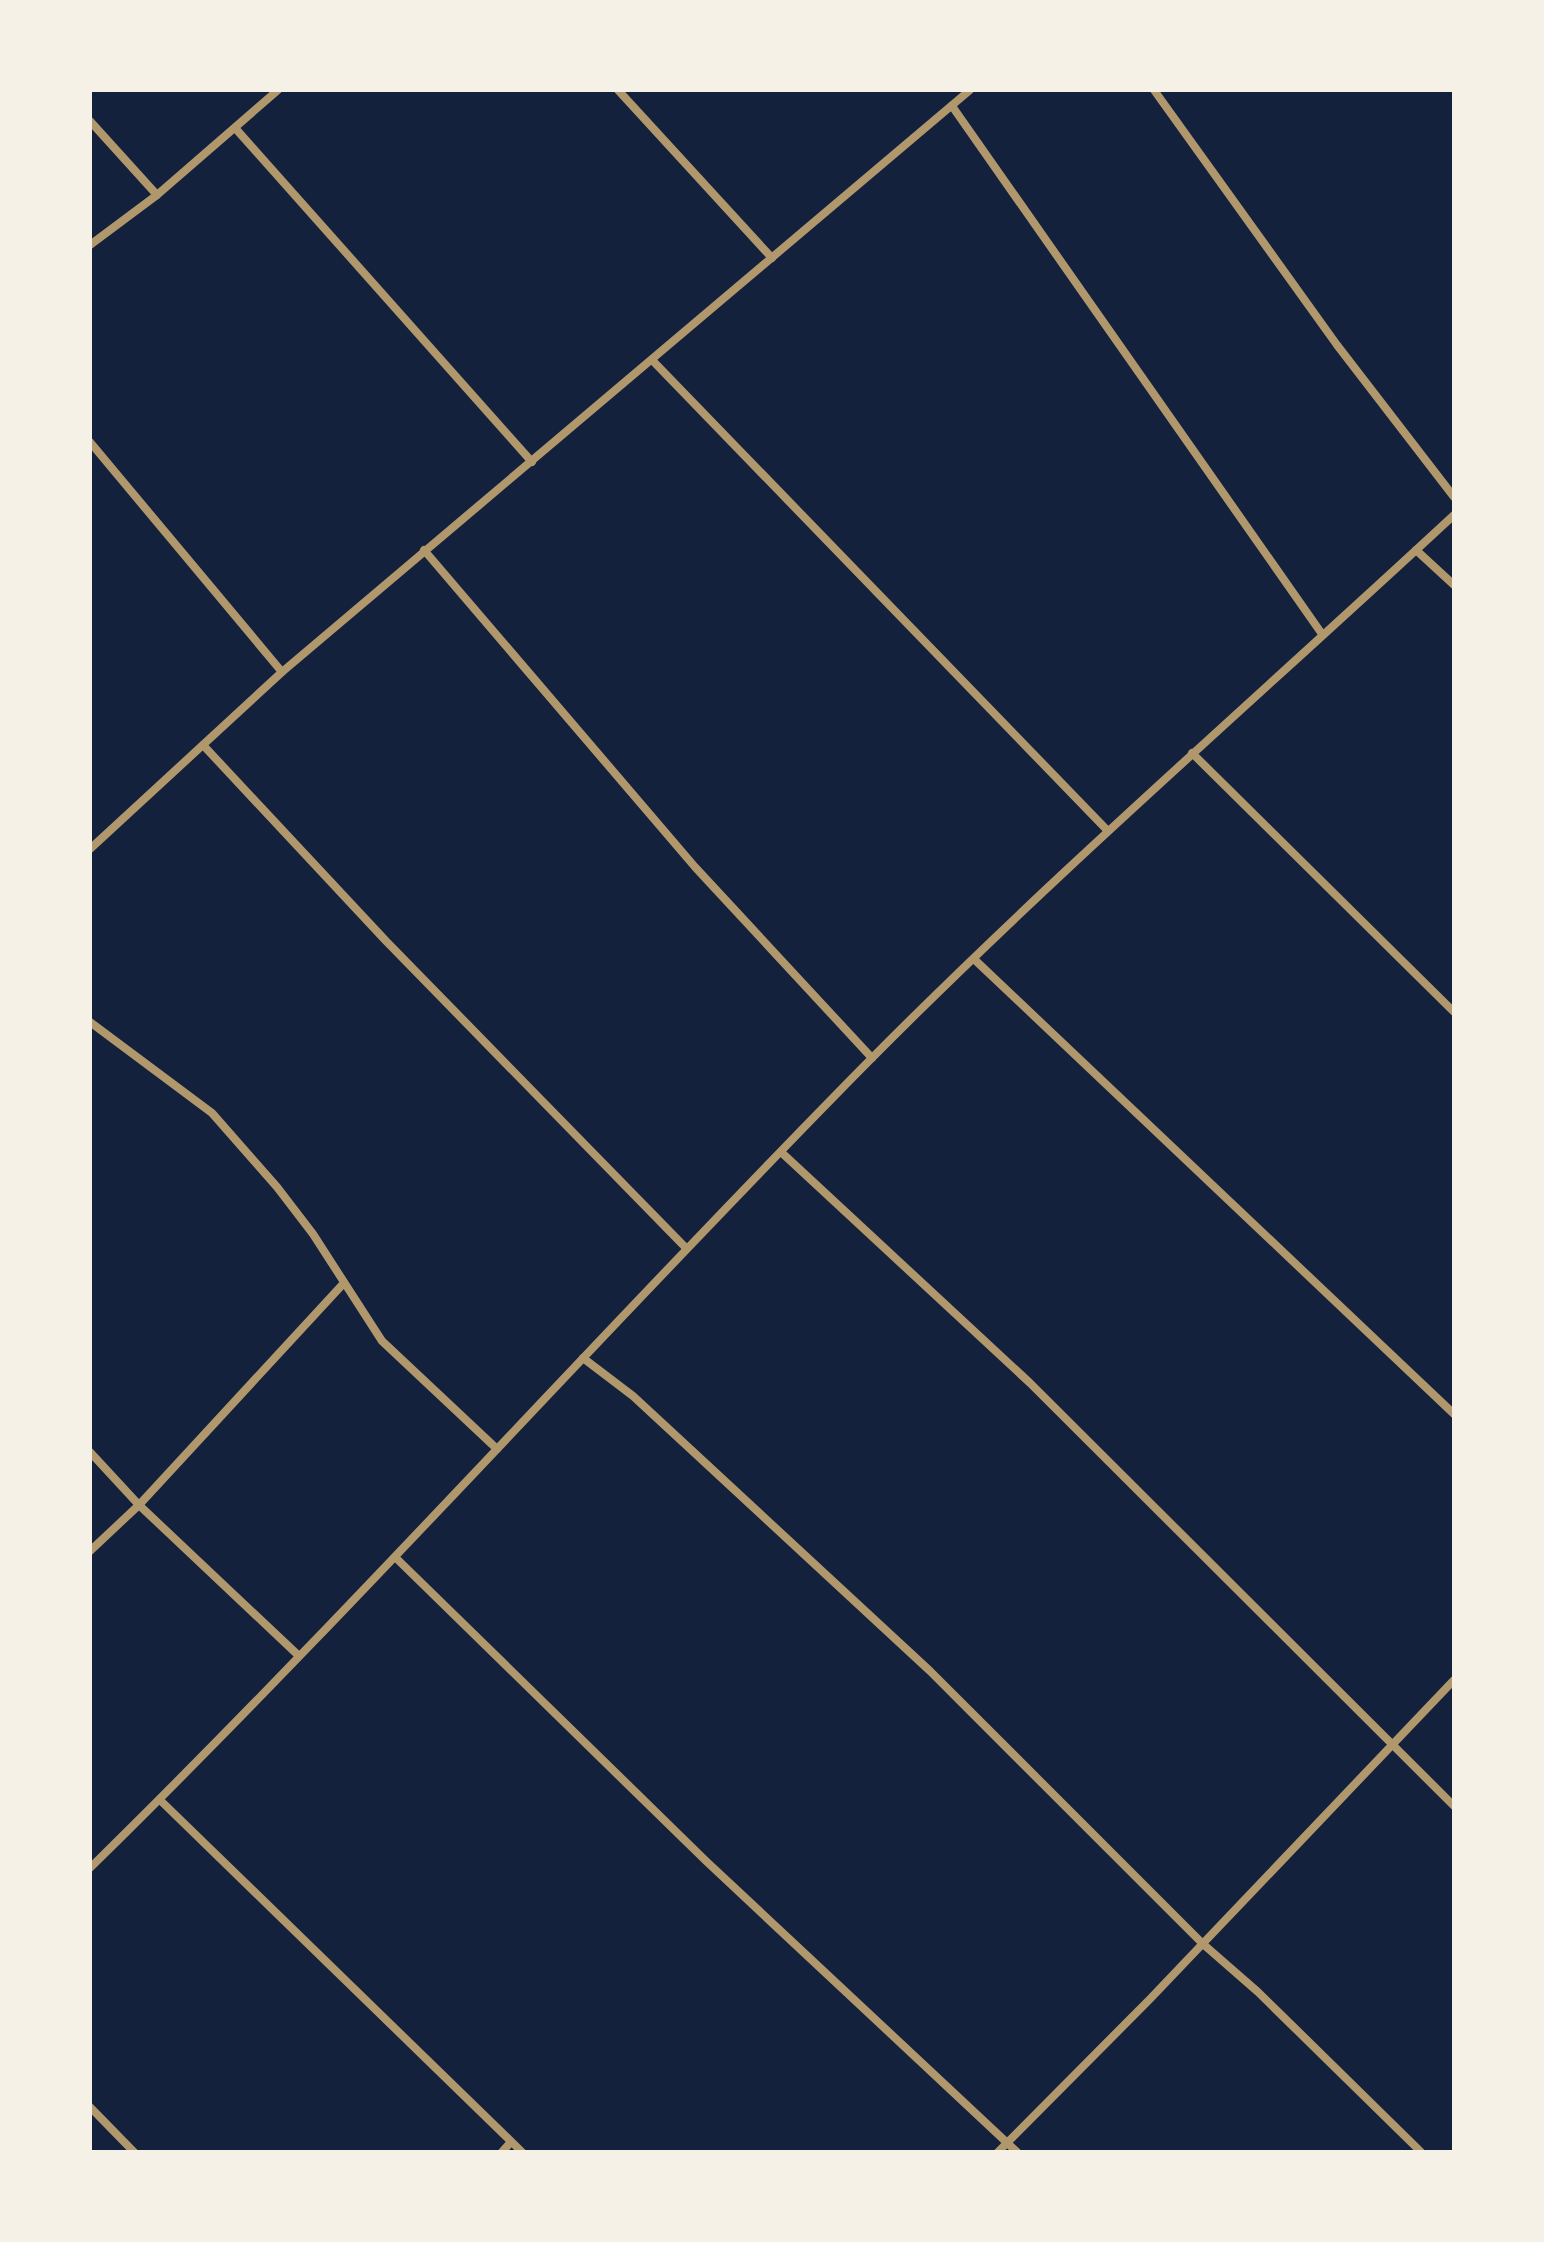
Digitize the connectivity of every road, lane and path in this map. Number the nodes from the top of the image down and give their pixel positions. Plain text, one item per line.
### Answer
1 (278, 90) edge
2 (618, 90) edge
3 (970, 90) edge
4 (1154, 90) edge
5 (952, 106) junction
6 (90, 121) edge
7 (236, 129) junction
8 (157, 195) junction
9 (90, 245) edge
10 (772, 258) junction
11 (653, 361) junction
12 (90, 442) edge
13 (532, 462) junction
14 (1454, 497) edge
15 (1454, 515) edge
16 (424, 550) junction
17 (1416, 550) junction
18 (1454, 585) edge
19 (1322, 634) junction
20 (282, 672) junction
21 (203, 745) junction
22 (1192, 753) junction
23 (1107, 830) junction
24 (90, 849) edge
25 (975, 960) junction
26 (1454, 1012) edge
27 (90, 1022) edge
28 (872, 1058) junction
29 (781, 1152) junction
30 (685, 1247) junction
31 (343, 1284) junction
32 (583, 1358) junction
33 (1454, 1414) edge
34 (497, 1449) junction
35 (90, 1452) edge
36 (139, 1505) junction
37 (90, 1551) edge
38 (396, 1558) junction
39 (299, 1656) junction
40 (1454, 1680) edge
41 (1391, 1742) junction
42 (160, 1800) junction
43 (1454, 1806) edge
44 (90, 1868) edge
45 (1203, 1944) junction
46 (90, 2107) edge
47 (511, 2142) junction
48 (1007, 2143) junction
49 (134, 2152) edge
50 (502, 2152) edge
51 (522, 2152) edge
52 (998, 2152) edge
53 (1017, 2152) edge
54 (1421, 2152) edge

1 - 7 street
2 - 10 street
3 - 5 street
4 - 14 street
5 - 10 street
5 - 19 street
6 - 8 street
7 - 8 street
7 - 13 street
8 - 9 street
10 - 11 street
11 - 13 street
11 - 23 street
12 - 20 street
13 - 16 street
15 - 17 street
16 - 20 street
16 - 28 street
17 - 18 street
17 - 19 street
19 - 22 street
20 - 21 street
21 - 24 street
21 - 30 street
22 - 23 street
22 - 26 street
23 - 25 street
25 - 28 street
25 - 33 street
27 - 31 street
28 - 29 street
29 - 30 street
29 - 41 street
30 - 32 street
31 - 34 street
31 - 36 street
32 - 34 street
32 - 45 street
34 - 38 street
35 - 36 street
36 - 37 street
36 - 39 street
38 - 39 street
38 - 48 street
39 - 42 street
40 - 41 street
41 - 43 street
41 - 45 street
42 - 44 street
42 - 47 street
45 - 48 street
45 - 54 street
46 - 49 street
47 - 50 street
47 - 51 street
48 - 52 street
48 - 53 street

